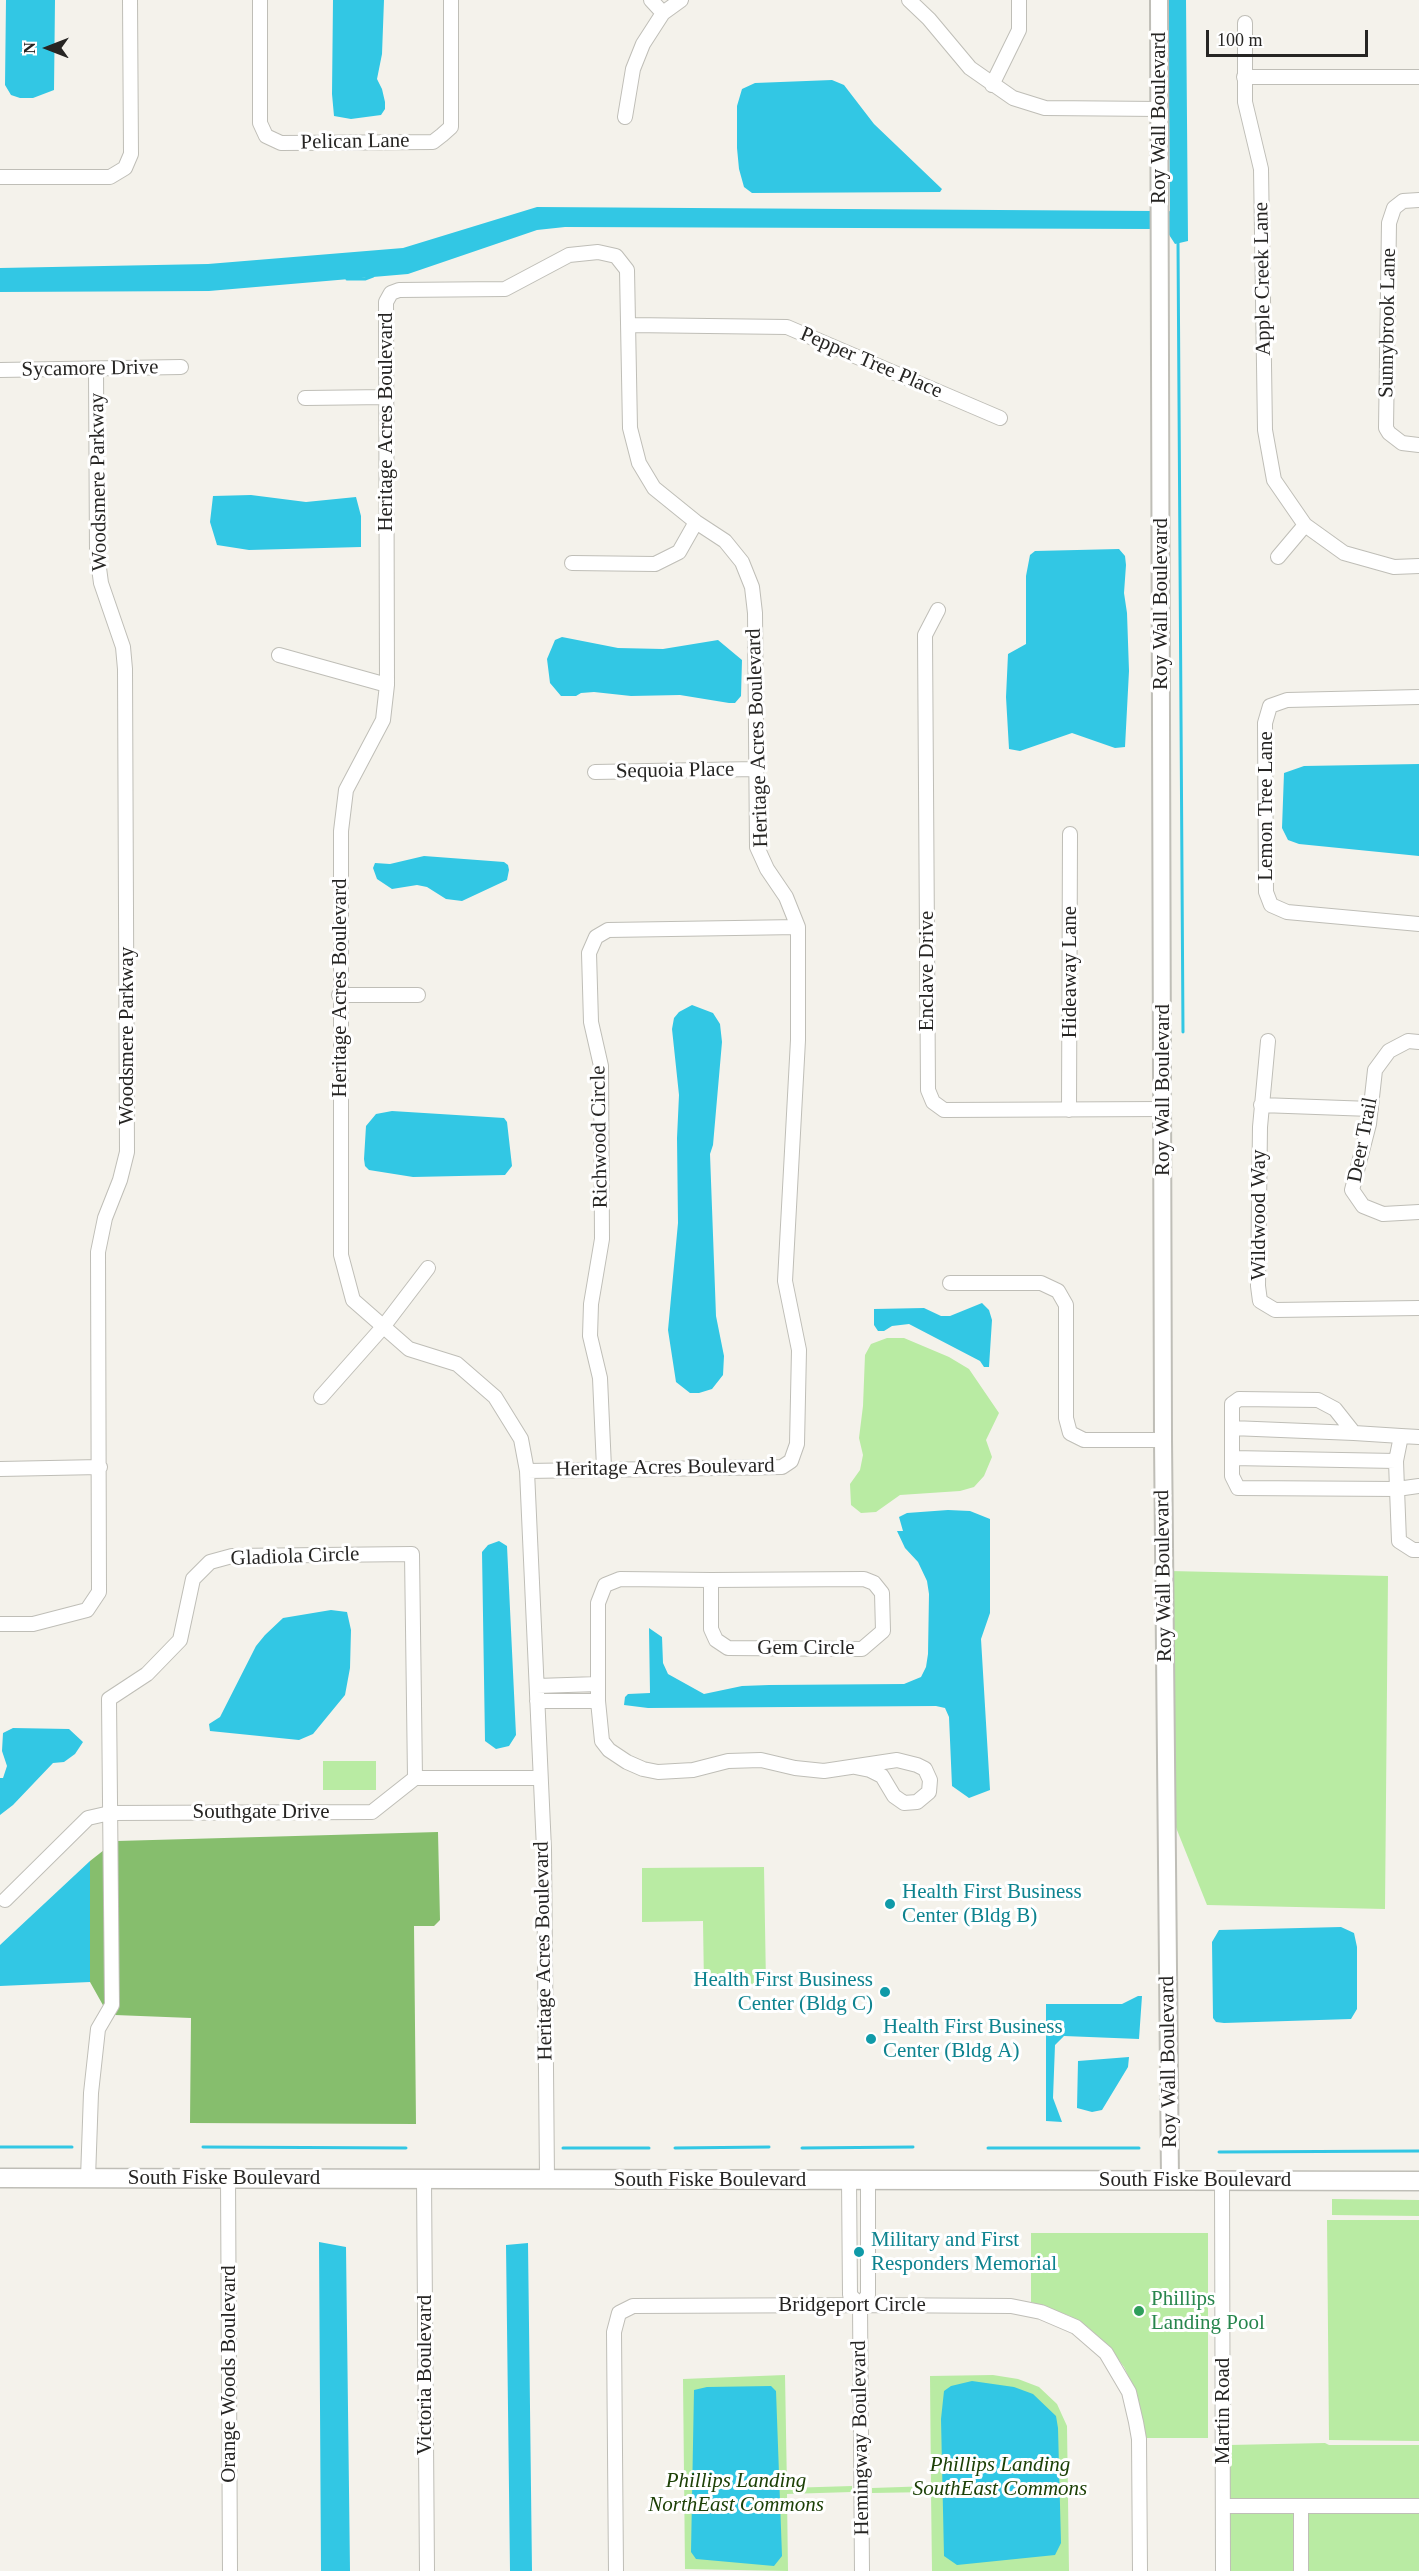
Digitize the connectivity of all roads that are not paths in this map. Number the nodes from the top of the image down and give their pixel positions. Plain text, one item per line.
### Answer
1 (130, 0) edge
2 (260, 0) edge
3 (451, 0) edge
4 (651, 0) edge
5 (681, 0) edge
6 (909, 0) edge
7 (1019, 0) edge
8 (1159, 0) edge
9 (663, 14) junction
10 (1245, 24) dead end
11 (1419, 76) edge
12 (1244, 77) junction
13 (992, 85) junction
14 (1159, 109) junction
15 (625, 117) dead end
16 (0, 177) edge
17 (1419, 200) edge
18 (630, 325) junction
19 (181, 367) dead end
20 (0, 369) edge
21 (96, 370) junction
22 (387, 397) junction
23 (305, 398) dead end
24 (1000, 418) dead end
25 (1419, 445) edge
26 (696, 522) junction
27 (1305, 525) junction
28 (1278, 557) dead end
29 (572, 562) dead end
30 (1419, 566) edge
31 (938, 610) dead end
32 (279, 655) dead end
33 (387, 685) junction
34 (1419, 697) edge
35 (755, 769) junction
36 (595, 772) dead end
37 (1070, 834) dead end
38 (1419, 924) edge
39 (798, 927) junction
40 (339, 995) junction
41 (418, 995) dead end
42 (1268, 1041) dead end
43 (1419, 1042) edge
44 (1261, 1105) junction
45 (1163, 1109) junction
46 (1371, 1109) junction
47 (1069, 1110) junction
48 (1419, 1212) edge
49 (428, 1268) dead end
50 (950, 1283) dead end
51 (1419, 1308) edge
52 (383, 1327) junction
53 (321, 1397) dead end
54 (1232, 1428) junction
55 (1354, 1433) junction
56 (1401, 1436) junction
57 (1419, 1437) edge
58 (1163, 1440) junction
59 (1232, 1458) junction
60 (1396, 1461) junction
61 (99, 1467) junction
62 (604, 1468) junction
63 (0, 1469) edge
64 (527, 1471) junction
65 (1419, 1486) edge
66 (1397, 1489) junction
67 (1419, 1550) edge
68 (711, 1580) junction
69 (0, 1624) edge
70 (598, 1684) junction
71 (537, 1686) junction
72 (537, 1701) junction
73 (598, 1701) junction
74 (855, 1767) junction
75 (415, 1778) junction
76 (540, 1778) junction
77 (110, 1813) junction
78 (5, 1900) dead end
79 (228, 2177) junction
80 (0, 2178) edge
81 (88, 2178) junction
82 (424, 2179) junction
83 (547, 2179) junction
84 (1170, 2179) junction
85 (1222, 2179) junction
86 (849, 2180) junction
87 (868, 2180) junction
88 (1419, 2181) edge
89 (860, 2305) junction
90 (1223, 2506) junction
91 (1301, 2506) junction
92 (1419, 2506) edge
93 (230, 2571) edge
94 (427, 2571) edge
95 (616, 2571) edge
96 (862, 2571) edge
97 (1140, 2571) edge
98 (1223, 2571) edge
99 (1301, 2571) edge

1 - 16 street
2 - 3 street, Pelican Lane
4 - 9 street
5 - 9 street
6 - 13 street
7 - 13 street
8 - 14 street, Roy Wall Boulevard
9 - 15 street
10 - 12 street, Apple Creek Lane
11 - 12 street
12 - 27 street, Apple Creek Lane
13 - 14 street
14 - 45 street, Roy Wall Boulevard
17 - 25 street, Sunnybrook Lane
18 - 22 street, Heritage Acres Boulevard
18 - 24 street, Pepper Tree Place
18 - 26 street, Heritage Acres Boulevard
19 - 21 street, Sycamore Drive
20 - 21 street, Sycamore Drive
21 - 61 street, Woodsmere Parkway
22 - 23 street
22 - 33 street, Heritage Acres Boulevard
26 - 29 street
26 - 35 street, Heritage Acres Boulevard
27 - 28 street
27 - 30 street, Apple Creek Lane
31 - 47 street, Enclave Drive
32 - 33 street
33 - 40 street, Heritage Acres Boulevard
34 - 38 street, Lemon Tree Lane
35 - 36 street, Sequoia Place
35 - 39 street, Heritage Acres Boulevard
37 - 47 street, Hideaway Lane
39 - 62 street, Heritage Acres Boulevard
39 - 62 street, Richwood Circle
40 - 41 street
40 - 52 street, Heritage Acres Boulevard
42 - 44 street, Wildwood Way
43 - 46 street, Deer Trail
44 - 46 street
44 - 51 street, Wildwood Way
45 - 47 street, Enclave Drive
45 - 58 street, Roy Wall Boulevard
46 - 48 street, Deer Trail
49 - 52 street
50 - 58 street
52 - 53 street
52 - 64 street, Heritage Acres Boulevard
54 - 55 street
54 - 55 street
54 - 59 street
55 - 56 street
56 - 57 street
56 - 60 street
58 - 84 street, Roy Wall Boulevard
59 - 60 street
59 - 66 street
60 - 66 street
61 - 63 street
61 - 69 street, Woodsmere Parkway
62 - 64 street, Heritage Acres Boulevard
64 - 71 street, Heritage Acres Boulevard
65 - 66 street
66 - 67 street
68 - 68 street, Gem Circle
68 - 70 street, Gem Circle
70 - 71 street
70 - 73 street, Gem Circle
71 - 72 street, Heritage Acres Boulevard
72 - 73 street
72 - 76 street, Heritage Acres Boulevard
73 - 74 street, Gem Circle
74 - 74 street
75 - 76 street
75 - 77 street, Southgate Drive
75 - 77 street, Gladiola Circle
76 - 83 street, Heritage Acres Boulevard
77 - 78 street, Southgate Drive
77 - 81 street
79 - 81 main road, South Fiske Boulevard
79 - 82 main road, South Fiske Boulevard
79 - 93 street, Orange Woods Boulevard
80 - 81 main road, South Fiske Boulevard
82 - 83 main road, South Fiske Boulevard
82 - 94 street, Victoria Boulevard
83 - 86 main road, South Fiske Boulevard
84 - 85 main road, South Fiske Boulevard
84 - 87 main road, South Fiske Boulevard
85 - 88 main road, South Fiske Boulevard
85 - 90 street, Martin Road
86 - 87 main road, South Fiske Boulevard
86 - 89 street, Hemingway Boulevard
87 - 89 street, Hemingway Boulevard
89 - 95 street, Bridgeport Circle
89 - 96 street, Hemingway Boulevard
89 - 97 street, Bridgeport Circle
90 - 91 street
90 - 98 street, Martin Road
91 - 92 street
91 - 99 street

